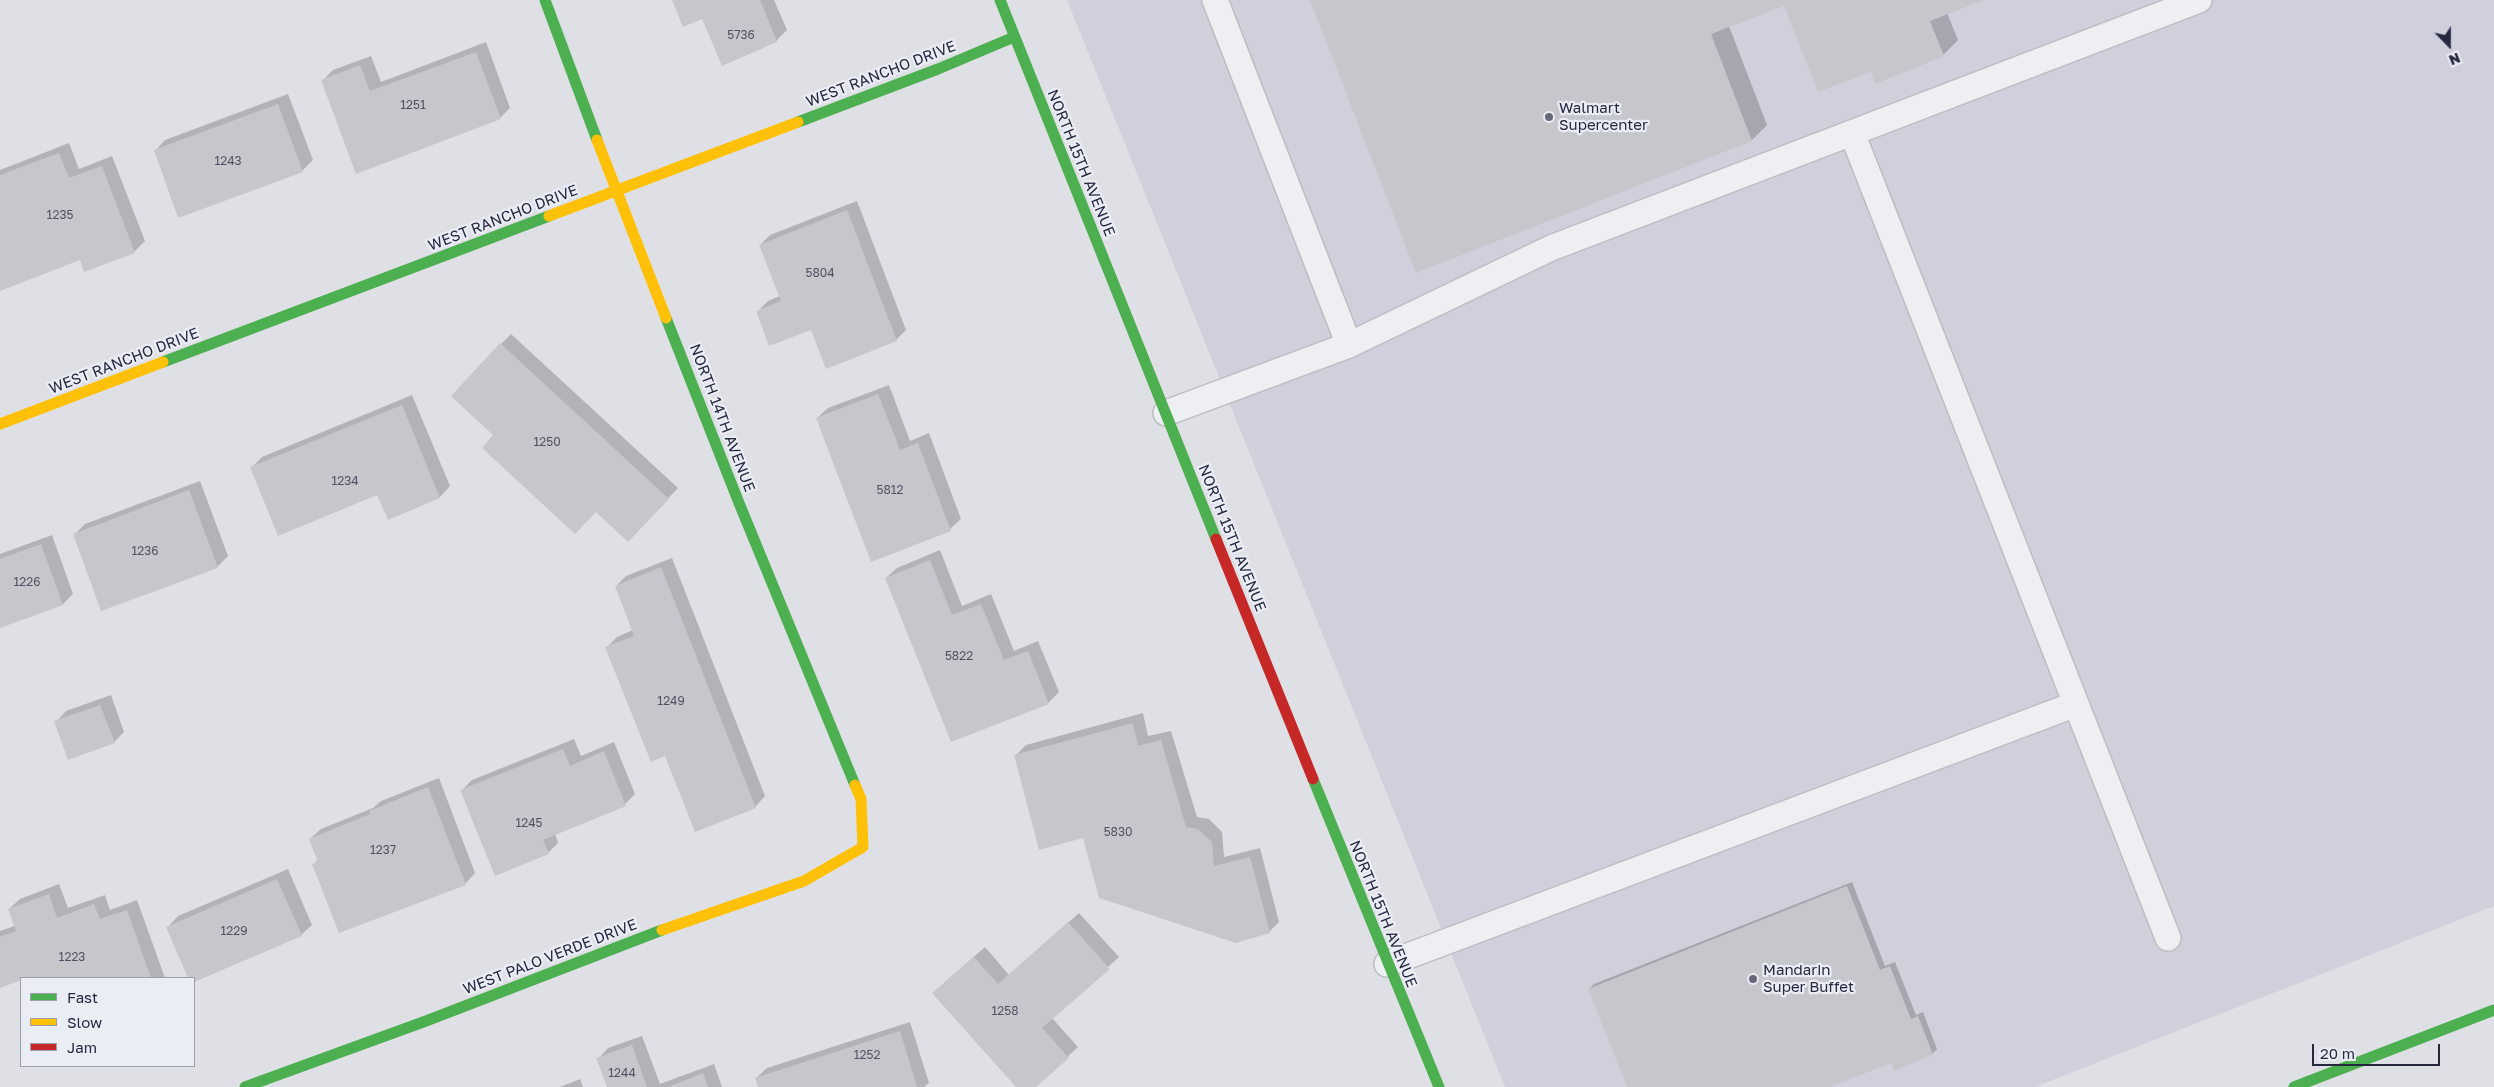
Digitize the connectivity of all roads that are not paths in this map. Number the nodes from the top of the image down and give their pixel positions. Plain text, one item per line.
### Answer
1 (545, 0) edge
2 (1000, 0) edge
3 (1215, 0) edge
4 (2199, 0) edge
5 (1014, 37) junction
6 (1852, 133) junction
7 (616, 191) junction
8 (1350, 345) junction
9 (1166, 413) junction
10 (0, 424) edge
11 (2076, 704) junction
12 (863, 847) joint
13 (2168, 938) dead end
14 (1387, 964) junction
15 (2494, 1010) edge
16 (244, 1087) edge
17 (1439, 1087) edge
18 (2294, 1087) edge

1 - 7 street, NORTH 14TH AVENUE
2 - 5 street, NORTH 15TH AVENUE
3 - 8 lane
4 - 6 lane
5 - 7 street, WEST RANCHO DRIVE
5 - 9 street, NORTH 15TH AVENUE
6 - 8 lane
6 - 11 lane
7 - 10 street, WEST RANCHO DRIVE
7 - 12 street, NORTH 14TH AVENUE
8 - 9 lane
9 - 14 street, NORTH 15TH AVENUE
11 - 13 lane
11 - 14 lane
12 - 16 street, WEST PALO VERDE DRIVE
14 - 17 street, NORTH 15TH AVENUE
15 - 18 street

